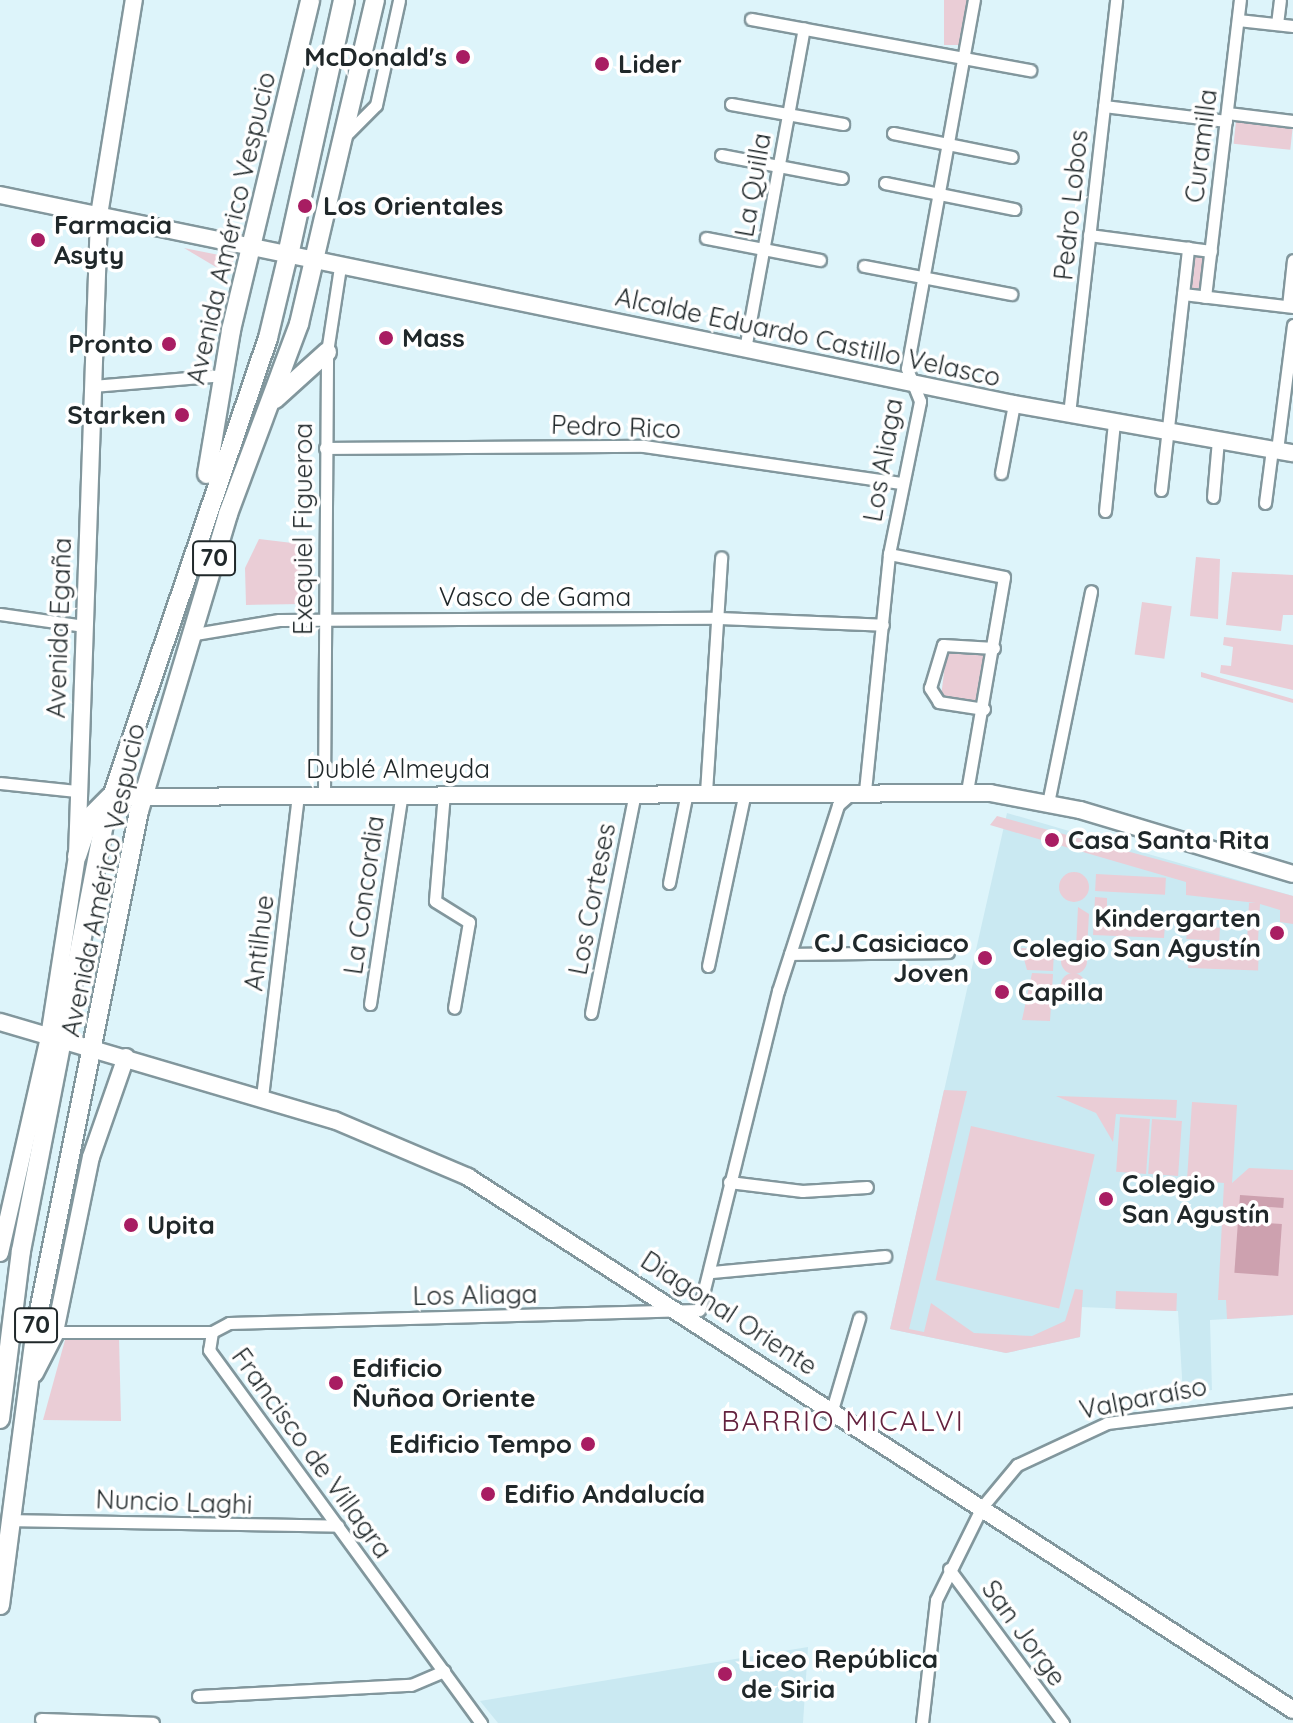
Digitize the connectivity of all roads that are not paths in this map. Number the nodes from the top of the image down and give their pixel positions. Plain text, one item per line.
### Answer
1 (134, 0) edge
2 (310, 0) edge
3 (344, 0) edge
4 (375, 0) edge
5 (399, 0) edge
6 (974, 0) edge
7 (1116, 0) edge
8 (1240, 0) edge
9 (1276, 0) edge
10 (751, 19) dead end
11 (1238, 20) junction
12 (1277, 24) junction
13 (1293, 26) edge
14 (804, 28) junction
15 (964, 57) junction
16 (1030, 70) dead end
17 (731, 104) dead end
18 (1104, 106) junction
19 (788, 114) junction
20 (1226, 117) junction
21 (1293, 121) edge
22 (843, 124) dead end
23 (893, 133) dead end
24 (344, 137) junction
25 (948, 144) junction
26 (721, 155) dead end
27 (1012, 157) dead end
28 (779, 166) junction
29 (842, 178) dead end
30 (885, 183) dead end
31 (938, 194) junction
32 (0, 195) edge
33 (1014, 209) dead end
34 (99, 215) junction
35 (1089, 235) junction
36 (706, 238) dead end
37 (253, 247) junction
38 (1188, 248) junction
39 (764, 249) junction
40 (1211, 251) junction
41 (288, 255) junction
42 (820, 260) dead end
43 (1293, 260) edge
44 (315, 261) junction
45 (864, 266) dead end
46 (340, 267) junction
47 (923, 277) junction
48 (1011, 294) dead end
49 (1183, 294) junction
50 (1205, 297) junction
51 (1290, 307) edge
52 (1293, 325) edge
53 (745, 349) junction
54 (327, 352) junction
55 (222, 375) junction
56 (914, 383) junction
57 (92, 386) junction
58 (1014, 404) junction
59 (267, 407) junction
60 (1069, 414) junction
61 (1114, 422) junction
62 (1168, 432) junction
63 (1218, 440) junction
64 (325, 448) junction
65 (1281, 451) edge
66 (1001, 473) dead end
67 (902, 483) junction
68 (1161, 490) dead end
69 (1213, 497) dead end
70 (1265, 503) dead end
71 (1105, 511) dead end
72 (201, 517) junction
73 (889, 554) junction
74 (721, 557) dead end
75 (1091, 591) dead end
76 (0, 614) edge
77 (719, 618) junction
78 (324, 620) junction
79 (883, 625) junction
80 (84, 626) junction
81 (189, 635) junction
82 (994, 648) junction
83 (984, 709) junction
84 (0, 783) edge
85 (76, 791) junction
86 (861, 791) junction
87 (635, 792) junction
88 (687, 792) junction
89 (706, 792) junction
90 (745, 792) junction
91 (967, 792) junction
92 (324, 793) junction
93 (402, 793) junction
94 (444, 793) junction
95 (298, 794) junction
96 (143, 795) junction
97 (110, 797) junction
98 (1048, 803) junction
99 (77, 856) junction
100 (1293, 874) edge
101 (669, 883) dead end
102 (948, 952) dead end
103 (790, 954) junction
104 (708, 966) dead end
105 (370, 1004) dead end
106 (454, 1008) dead end
107 (591, 1013) dead end
108 (0, 1022) edge
109 (56, 1039) junction
110 (94, 1049) junction
111 (126, 1057) junction
112 (262, 1097) junction
113 (729, 1182) junction
114 (867, 1187) dead end
115 (0, 1253) edge
116 (885, 1256) dead end
117 (712, 1272) junction
118 (688, 1316) junction
119 (859, 1318) dead end
120 (55, 1332) junction
121 (212, 1332) junction
122 (27, 1386) junction
123 (1293, 1400) edge
124 (832, 1410) junction
125 (0, 1419) edge
126 (982, 1507) junction
127 (9, 1520) junction
128 (338, 1526) junction
129 (949, 1569) junction
130 (0, 1605) edge
131 (444, 1671) junction
132 (198, 1696) dead end
133 (1293, 1710) edge
134 (41, 1719) dead end
135 (153, 1723) edge
136 (481, 1723) edge
137 (922, 1723) edge
138 (1063, 1723) edge

1 - 34 main road, Avenida Egaña
2 - 37 main road, Avenida Américo Vespucio
3 - 41 highway, 70
4 - 24 main road, Avenida Américo Vespucio / 70
5 - 24 street
6 - 15 street, Los Aliaga
7 - 18 street, Pedro Lobos
8 - 11 street, Curamilla
9 - 12 street
10 - 14 street
11 - 12 street
11 - 20 street, Curamilla
12 - 13 street
14 - 15 street
14 - 19 street, La Quilla
15 - 16 street
15 - 25 street, Los Aliaga
17 - 19 street
18 - 20 street
18 - 35 street, Pedro Lobos
19 - 22 street
19 - 28 street, La Quilla
20 - 21 street
20 - 40 street, Curamilla
23 - 25 street
24 - 44 main road, Avenida Américo Vespucio / 70
25 - 27 street
25 - 31 street, Los Aliaga
26 - 28 street
28 - 29 street
28 - 39 street, La Quilla
30 - 31 street
31 - 33 street
31 - 47 street, Los Aliaga
32 - 34 main road, Alcalde Eduardo Castillo Velasco
34 - 37 main road, Alcalde Eduardo Castillo Velasco
34 - 57 main road, Avenida Egaña
35 - 38 street
35 - 60 street, Pedro Lobos
36 - 39 street
37 - 41 main road, Alcalde Eduardo Castillo Velasco
37 - 55 main road, Avenida Américo Vespucio
38 - 40 street
38 - 49 street
39 - 42 street
39 - 53 street, La Quilla
40 - 50 street, Curamilla
41 - 44 main road, Alcalde Eduardo Castillo Velasco
41 - 72 main road, Avenida Américo Vespucio / 70
43 - 51 street
44 - 46 main road, Alcalde Eduardo Castillo Velasco
44 - 59 main road, Avenida Américo Vespucio / 70
45 - 47 street
46 - 53 main road, Alcalde Eduardo Castillo Velasco
46 - 54 street, Exequiel Figueroa
47 - 48 street
47 - 56 street, Los Aliaga
49 - 50 street
49 - 62 street
50 - 51 street
52 - 65 street
53 - 56 main road, Alcalde Eduardo Castillo Velasco
54 - 59 main road
54 - 64 street, Exequiel Figueroa
55 - 57 street
55 - 72 main road, Avenida Américo Vespucio
56 - 58 main road, Alcalde Eduardo Castillo Velasco
56 - 67 street, Los Aliaga
57 - 80 main road, Avenida Egaña
58 - 60 main road, Alcalde Eduardo Castillo Velasco
58 - 66 street
59 - 81 main road, Avenida Américo Vespucio / 70
60 - 61 main road, Alcalde Eduardo Castillo Velasco
61 - 62 main road, Alcalde Eduardo Castillo Velasco
61 - 71 street
62 - 63 main road, Alcalde Eduardo Castillo Velasco
62 - 68 street
63 - 65 main road, Alcalde Eduardo Castillo Velasco
63 - 69 street
64 - 67 street, Pedro Rico
64 - 78 street, Exequiel Figueroa
65 - 70 street
67 - 73 street, Los Aliaga
72 - 97 main road, Avenida Américo Vespucio / 70
73 - 79 street, Los Aliaga
73 - 82 street
74 - 77 street
75 - 98 street
76 - 80 street
77 - 78 street, Vasco de Gama
77 - 79 street, Vasco de Gama
77 - 89 street
78 - 81 street, Vasco de Gama
78 - 92 street, Exequiel Figueroa
79 - 86 street, Los Aliaga
80 - 85 main road, Avenida Egaña
81 - 96 main road, Avenida Américo Vespucio / 70
82 - 83 street
82 - 83 street
83 - 91 street
84 - 85 street
85 - 99 main road, Avenida Egaña
86 - 90 main road, Dublé Almeyda
86 - 91 main road, Dublé Almeyda
86 - 103 street
87 - 88 main road, Dublé Almeyda
87 - 94 main road, Dublé Almeyda
87 - 107 street, Los Corteses
88 - 89 main road, Dublé Almeyda
88 - 101 street
89 - 90 main road, Dublé Almeyda
90 - 104 street
91 - 98 main road, Dublé Almeyda
92 - 93 main road, Dublé Almeyda
92 - 95 main road, Dublé Almeyda
93 - 94 main road, Dublé Almeyda
93 - 105 street, La Concordia
94 - 106 street
95 - 96 main road, Dublé Almeyda
95 - 112 street, Antilhue
96 - 97 main road, Dublé Almeyda
96 - 110 main road, Avenida Américo Vespucio / 70
97 - 99 main road
97 - 109 main road, Avenida Américo Vespucio / 70
98 - 100 main road, Dublé Almeyda
99 - 109 main road, Avenida Egaña
102 - 103 street
103 - 113 street
108 - 109 main road, Diagonal Oriente
109 - 110 main road, Diagonal Oriente
109 - 115 main road, Avenida Egaña
109 - 125 main road, Avenida Américo Vespucio / 70
110 - 111 main road, Diagonal Oriente
110 - 122 main road, Avenida Américo Vespucio / 70
111 - 112 main road, Diagonal Oriente
111 - 120 main road
112 - 118 main road, Diagonal Oriente
113 - 114 street
113 - 117 street
116 - 117 street
117 - 118 street
118 - 121 street, Los Aliaga
118 - 124 main road, Diagonal Oriente
119 - 124 street
120 - 121 street, Francisco de Villagra
120 - 122 main road
121 - 128 street, Francisco de Villagra
122 - 127 main road, Avenida Américo Vespucio / 70
123 - 126 street, Valparaíso
124 - 126 main road, Diagonal Oriente
126 - 129 street, Valparaíso
126 - 133 main road, Diagonal Oriente
127 - 128 street, Nuncio Laghi
127 - 130 main road, Avenida Américo Vespucio / 70
128 - 131 street, Francisco de Villagra
129 - 137 street, Valparaíso
129 - 138 street, San Jorge
131 - 132 street
131 - 136 street, Francisco de Villagra
134 - 135 street

